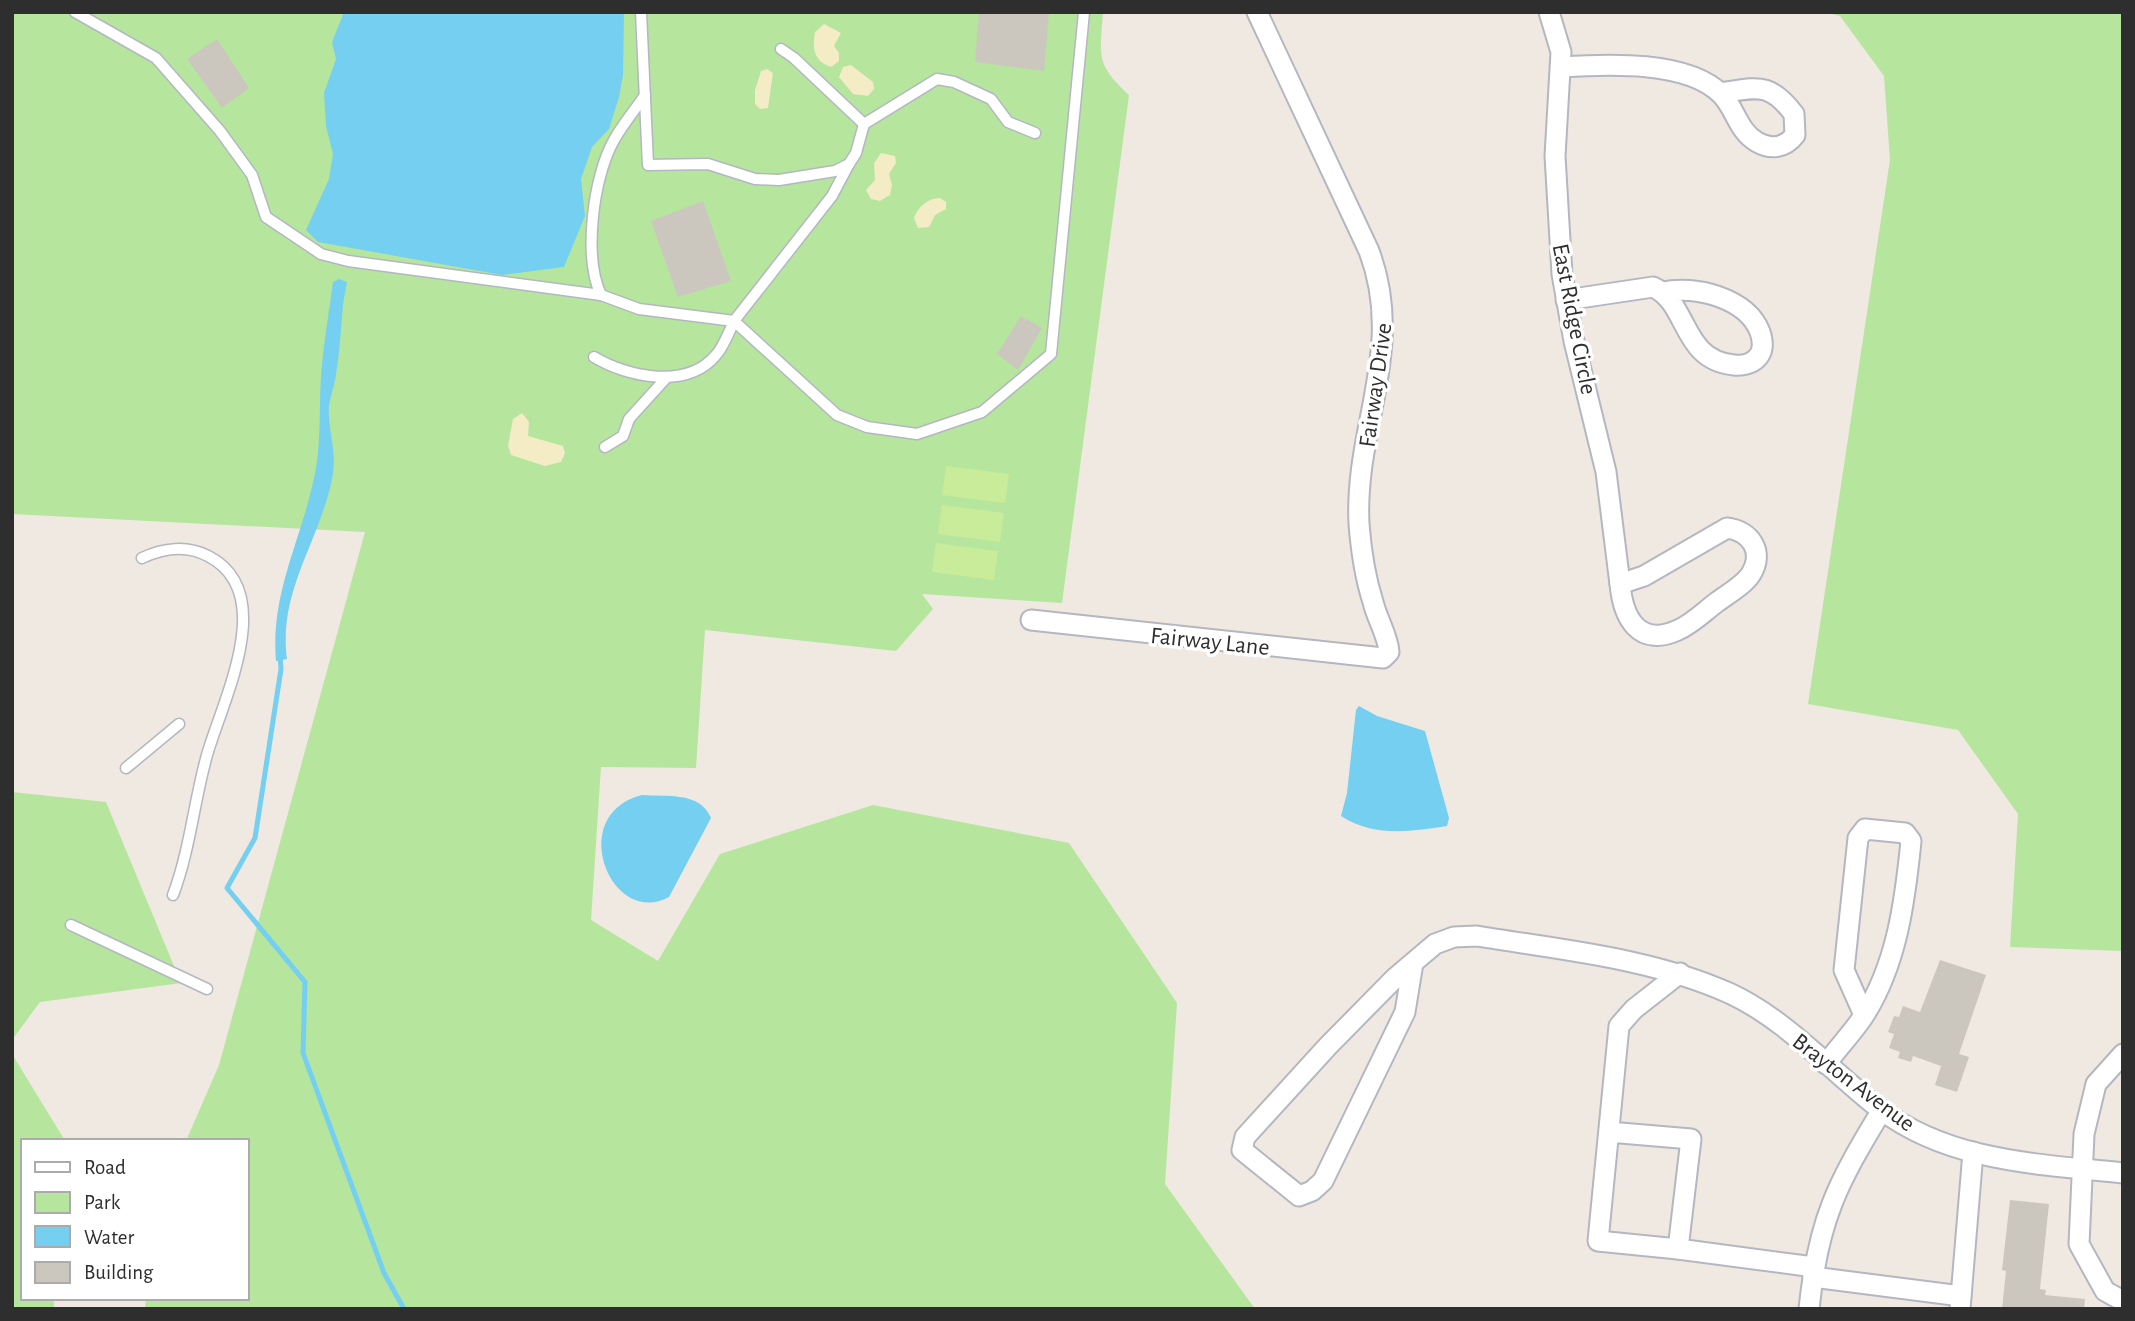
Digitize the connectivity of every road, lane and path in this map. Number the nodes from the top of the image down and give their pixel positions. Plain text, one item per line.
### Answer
1 (75, 12) edge
2 (641, 12) edge
3 (1084, 12) edge
4 (1257, 12) edge
5 (1549, 12) edge
6 (781, 49) dead end
7 (1562, 67) junction
8 (1720, 93) dead end
9 (645, 95) junction
10 (864, 124) junction
11 (1035, 133) dead end
12 (849, 164) junction
13 (1663, 292) junction
14 (601, 295) junction
15 (1566, 300) junction
16 (734, 321) junction
17 (594, 357) dead end
18 (667, 377) junction
19 (605, 447) dead end
20 (142, 558) dead end
21 (1620, 584) junction
22 (1031, 620) dead end
23 (1388, 654) joint
24 (179, 724) dead end
25 (126, 768) dead end
26 (173, 895) dead end
27 (71, 925) dead end
28 (1413, 963) junction
29 (1680, 973) junction
30 (207, 989) dead end
31 (1864, 1015) junction
32 (2123, 1054) edge
33 (1826, 1064) junction
34 (1882, 1110) junction
35 (1609, 1132) junction
36 (1973, 1153) junction
37 (2083, 1169) junction
38 (2123, 1173) edge
39 (1678, 1249) junction
40 (1814, 1272) junction
41 (2123, 1301) edge
42 (1961, 1302) edge
43 (1809, 1309) edge

1 - 14 lane
2 - 9 lane
3 - 16 lane
4 - 23 street, Fairway Drive
5 - 7 street, East Ridge Circle
6 - 10 lane
7 - 8 street
7 - 15 street, East Ridge Circle
9 - 12 lane
9 - 14 lane
10 - 11 lane
10 - 12 lane
12 - 16 lane
13 - 13 street
13 - 15 street
14 - 16 lane
15 - 21 street, East Ridge Circle
16 - 18 lane
17 - 18 lane
18 - 19 lane
20 - 26 lane
21 - 21 street, East Ridge Circle
22 - 23 street, Fairway Lane
24 - 25 lane
27 - 30 lane
28 - 28 street, Brayton Avenue
28 - 29 street, Brayton Avenue
29 - 33 street, Brayton Avenue
29 - 35 street
31 - 31 street
31 - 33 street
32 - 37 street
33 - 34 street, Brayton Avenue
34 - 36 street, Brayton Avenue
34 - 40 street
35 - 39 street
35 - 39 street
36 - 37 street, Brayton Avenue
36 - 42 street
37 - 38 street, Brayton Avenue
37 - 41 street
39 - 40 street
40 - 42 street
40 - 43 street

